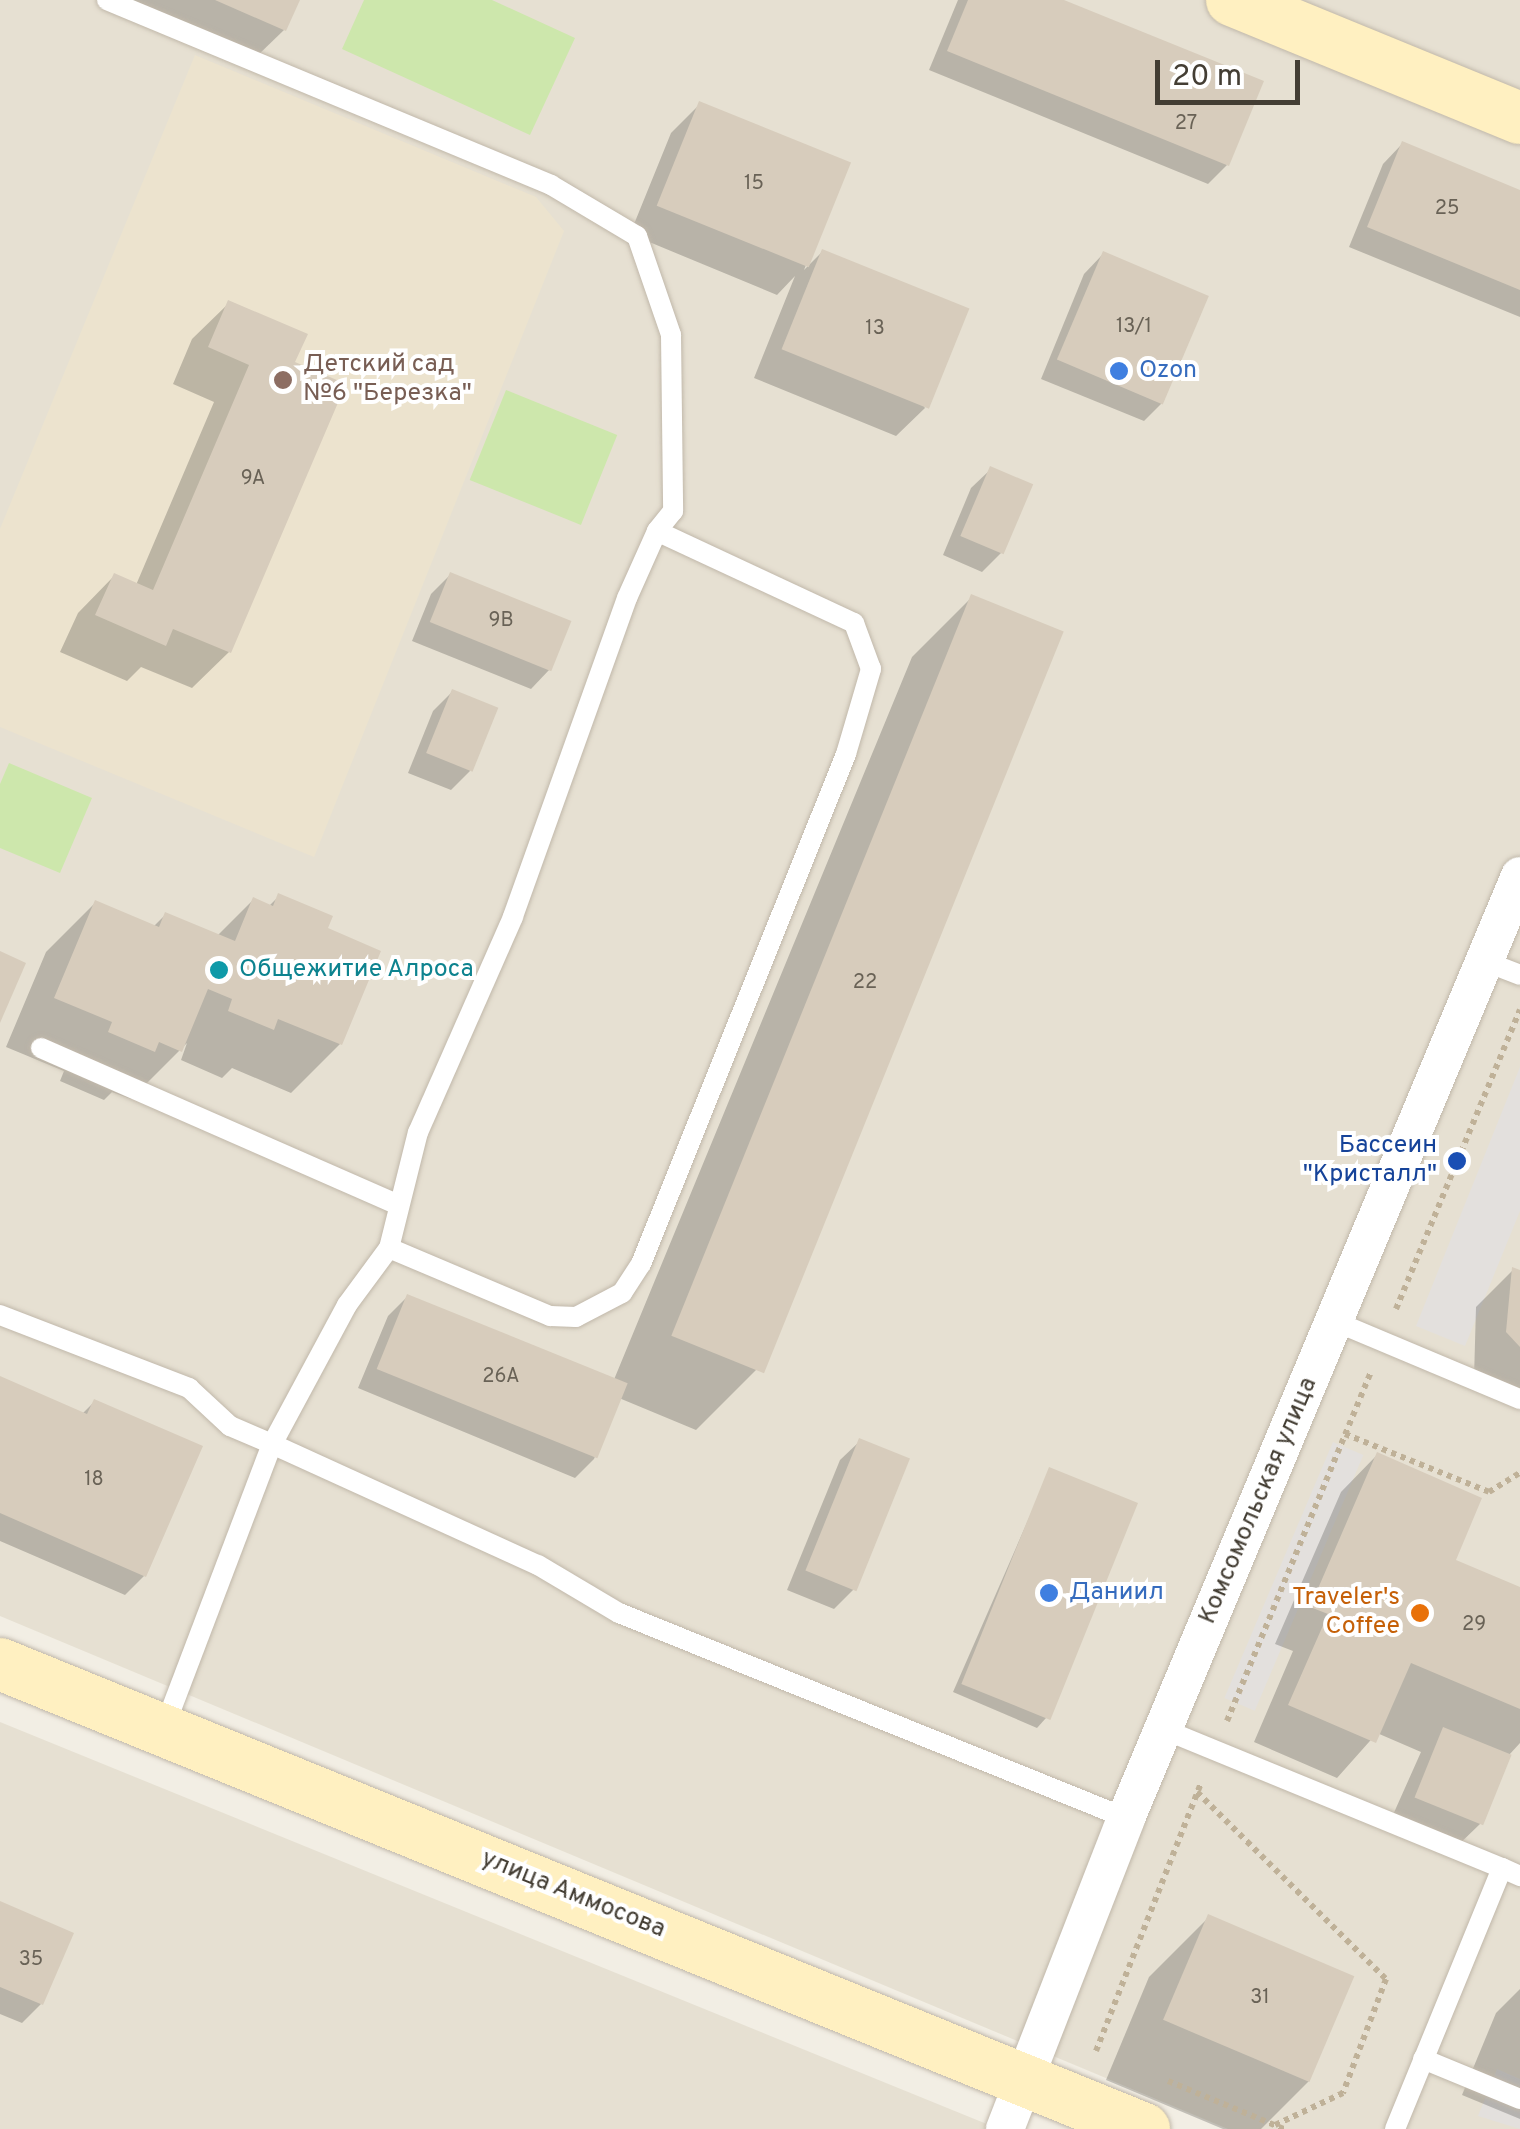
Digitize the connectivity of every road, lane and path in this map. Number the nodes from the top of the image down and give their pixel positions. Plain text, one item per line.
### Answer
1 (107, 0) edge
2 (1232, 0) edge
3 (1520, 118) edge
4 (656, 531) junction
5 (1520, 876) edge
6 (1484, 962) junction
7 (1520, 975) edge
8 (1520, 1010) edge
9 (41, 1048) dead end
10 (396, 1204) junction
11 (389, 1248) junction
12 (0, 1315) edge
13 (1334, 1321) junction
14 (1382, 1343) junction
15 (1520, 1400) edge
16 (1345, 1434) junction
17 (272, 1444) junction
18 (1520, 1473) edge
19 (0, 1664) edge
20 (1163, 1729) junction
21 (164, 1730) junction
22 (1215, 1750) junction
23 (1198, 1792) junction
24 (1126, 1818) junction
25 (1511, 1872) edge
26 (1110, 2057) dead end
27 (1423, 2060) junction
28 (1026, 2079) junction
29 (1165, 2080) dead end
30 (1520, 2099) edge
31 (1274, 2125) junction
32 (1005, 2129) edge
33 (1144, 2129) edge
34 (1284, 2129) edge
35 (1395, 2129) edge

1 - 4 lane
2 - 3 main road
4 - 10 lane
4 - 11 lane
5 - 6 street, Комсомольская улица
6 - 7 lane
6 - 13 street, Комсомольская улица
8 - 14 path
9 - 10 lane
10 - 11 lane
11 - 17 lane
12 - 17 lane
13 - 14 lane
13 - 20 street, Комсомольская улица
14 - 15 lane
14 - 16 path
16 - 18 path
16 - 22 path
17 - 21 lane
17 - 24 lane
19 - 21 main road, улица Аммосова
20 - 22 lane
20 - 24 street, Комсомольская улица
21 - 28 main road, улица Аммосова
22 - 23 path
22 - 25 lane
23 - 26 path
23 - 31 path
24 - 28 street, Комсомольская улица
25 - 27 lane
27 - 30 lane
27 - 35 lane
28 - 32 street, Комсомольская улица
28 - 33 main road, улица Аммосова
29 - 31 path
31 - 34 path

